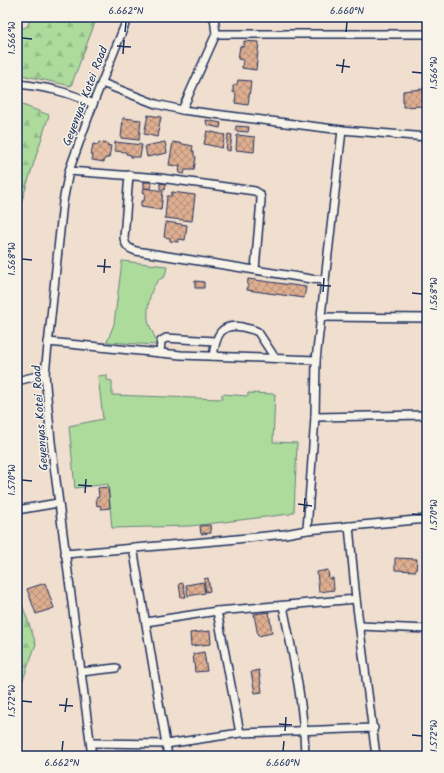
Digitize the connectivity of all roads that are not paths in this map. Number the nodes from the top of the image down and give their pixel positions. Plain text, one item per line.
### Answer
1 (128, 17) edge
2 (214, 17) edge
3 (216, 34) junction
4 (427, 34) edge
5 (102, 83) junction
6 (17, 84) edge
7 (93, 104) junction
8 (182, 110) junction
9 (342, 130) junction
10 (427, 137) edge
11 (69, 170) junction
12 (128, 175) junction
13 (255, 269) junction
14 (325, 280) junction
15 (321, 317) junction
16 (427, 318) edge
17 (215, 341) junction
18 (48, 342) junction
19 (160, 352) junction
20 (213, 356) junction
21 (275, 358) junction
22 (316, 360) junction
23 (45, 374) junction
24 (17, 381) edge
25 (427, 415) edge
26 (315, 416) junction
27 (58, 503) junction
28 (17, 510) edge
29 (427, 519) edge
30 (349, 526) junction
31 (307, 530) junction
32 (133, 547) junction
33 (65, 554) junction
34 (356, 599) junction
35 (283, 606) junction
36 (217, 611) junction
37 (146, 622) junction
38 (360, 626) junction
39 (427, 629) edge
40 (116, 668) dead end
41 (81, 672) junction
42 (374, 728) junction
43 (304, 730) junction
44 (240, 733) junction
45 (90, 743) junction
46 (166, 744) junction
47 (92, 756) edge
48 (168, 756) edge
49 (305, 756) edge
50 (376, 756) edge

1 - 5 street, Geyenyas Kotei Road
2 - 3 street
3 - 4 street
3 - 8 street
5 - 7 street, Geyenyas Kotei Road
5 - 8 street
6 - 7 street
7 - 11 street, Geyenyas Kotei Road
8 - 9 street
9 - 10 street
9 - 14 street
11 - 12 street
11 - 18 street, Geyenyas Kotei Road
12 - 13 street
12 - 13 street
13 - 14 street
14 - 15 street
15 - 16 street
15 - 22 street
17 - 19 street
17 - 20 street
17 - 21 street
18 - 19 street
18 - 23 street, Geyenyas Kotei Road
19 - 20 street
20 - 21 street
21 - 22 street
22 - 26 street
23 - 24 street
23 - 27 street, Geyenyas Kotei Road
25 - 26 street
26 - 31 street
27 - 28 street
27 - 33 street, Geyenyas Kotei Road
29 - 30 street
30 - 31 street
30 - 34 street
31 - 32 street
32 - 33 street
32 - 37 street
33 - 41 street, Geyenyas Kotei Road
34 - 35 street
34 - 38 street
35 - 36 street
35 - 43 street
36 - 37 street
36 - 44 street
37 - 46 street
38 - 39 street
38 - 42 street
40 - 41 street
41 - 45 street, Geyenyas Kotei Road
42 - 43 street
42 - 50 street
43 - 44 street
43 - 49 street
44 - 46 street
45 - 46 street
45 - 47 street, Geyenyas Kotei Road
46 - 48 street

